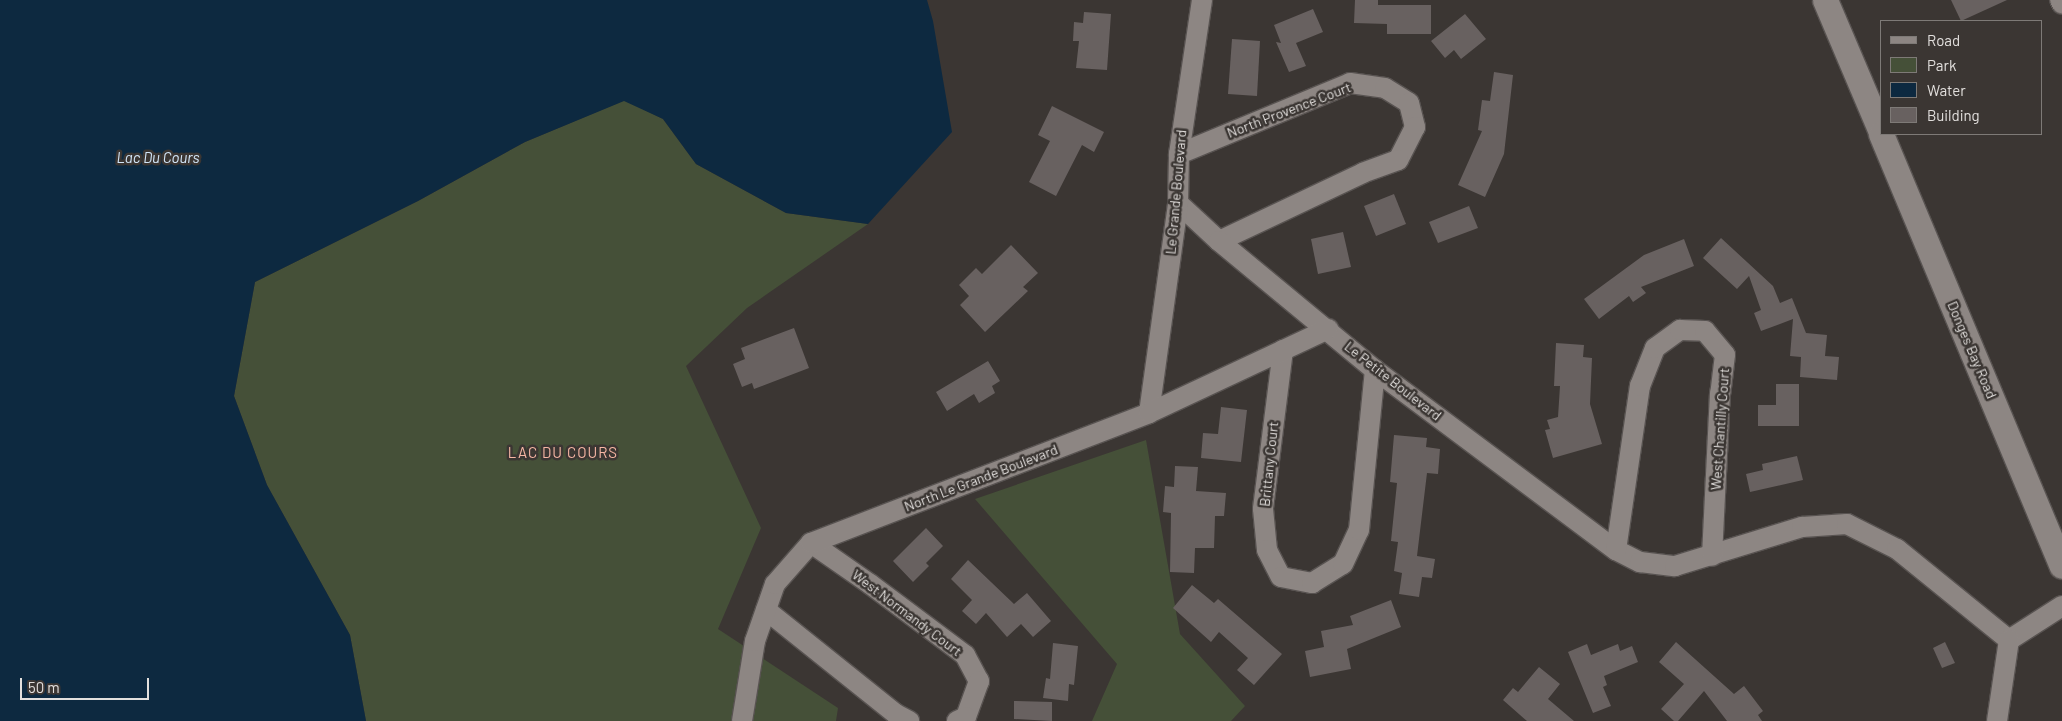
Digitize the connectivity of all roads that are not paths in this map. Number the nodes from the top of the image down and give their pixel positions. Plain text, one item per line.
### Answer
1 (1202, 0) edge
2 (1825, 0) edge
3 (2060, 0) edge
4 (2062, 4) edge
5 (1880, 131) edge
6 (1882, 135) edge
7 (1178, 154) junction
8 (1178, 203) junction
9 (1220, 242) junction
10 (1328, 329) junction
11 (1283, 350) junction
12 (1375, 370) junction
13 (1149, 413) junction
14 (811, 543) junction
15 (1616, 550) junction
16 (1712, 556) junction
17 (2062, 566) edge
18 (2062, 606) edge
19 (766, 610) junction
20 (2009, 640) junction
21 (742, 721) edge
22 (909, 721) edge
23 (957, 721) edge
24 (1997, 721) edge

1 - 7 street, Le Grande Boulevard
2 - 5 street, Donges Bay Road
3 - 4 street
6 - 17 street, Donges Bay Road
7 - 8 street, Le Grande Boulevard
7 - 9 street, North Provence Court
8 - 9 street, Le Petite Boulevard
8 - 13 street, Le Grande Boulevard
9 - 10 street, Le Petite Boulevard
10 - 11 street, North Le Grande Boulevard
10 - 12 street, Le Petite Boulevard
11 - 12 street, Brittany Court
11 - 13 street, North Le Grande Boulevard
12 - 15 street, Le Petite Boulevard
13 - 14 street, North Le Grande Boulevard
14 - 19 street, North Le Grande Boulevard
14 - 23 street, West Normandy Court
15 - 16 street, Le Petite Boulevard
15 - 16 street, West Chantilly Court
16 - 20 street, Le Petite Boulevard
18 - 20 street
19 - 21 street, North Le Grande Boulevard
19 - 22 street
20 - 24 street

